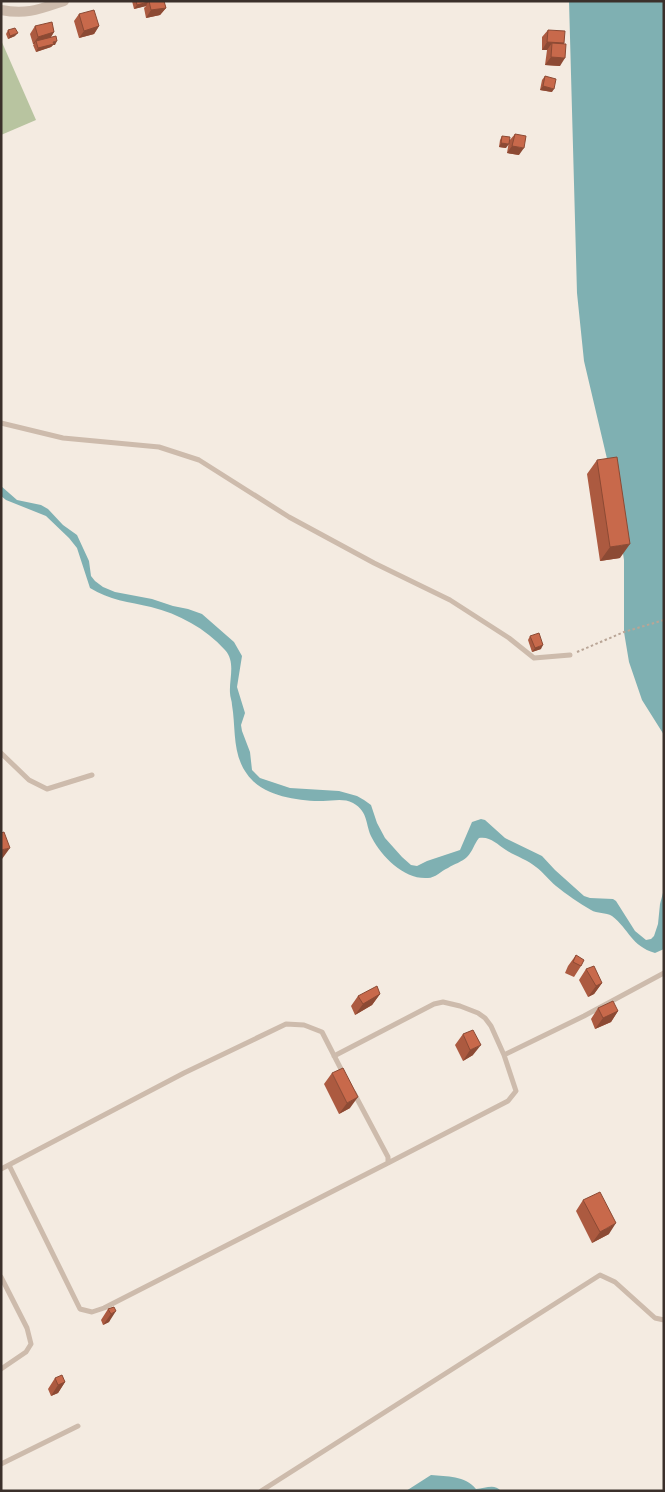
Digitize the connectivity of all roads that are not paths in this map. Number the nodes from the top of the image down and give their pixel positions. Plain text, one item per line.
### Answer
1 (64, 1) edge
2 (1, 10) edge
3 (1, 423) edge
4 (570, 655) road end
5 (1, 753) edge
6 (92, 774) dead end
7 (664, 972) edge
8 (504, 1054) junction
9 (334, 1056) junction
10 (348, 1081) edge
11 (352, 1090) edge
12 (388, 1163) junction
13 (9, 1165) junction
14 (1, 1169) edge
15 (1, 1277) edge
16 (664, 1320) edge
17 (1, 1369) edge
18 (78, 1426) dead end
19 (1, 1464) edge
20 (261, 1491) edge

1 - 2 street
3 - 4 lane
5 - 6 lane
7 - 8 lane
8 - 9 lane
8 - 12 lane
9 - 10 lane
9 - 13 lane
11 - 12 lane
12 - 13 lane
13 - 14 lane
15 - 17 lane
16 - 20 lane
18 - 19 lane

